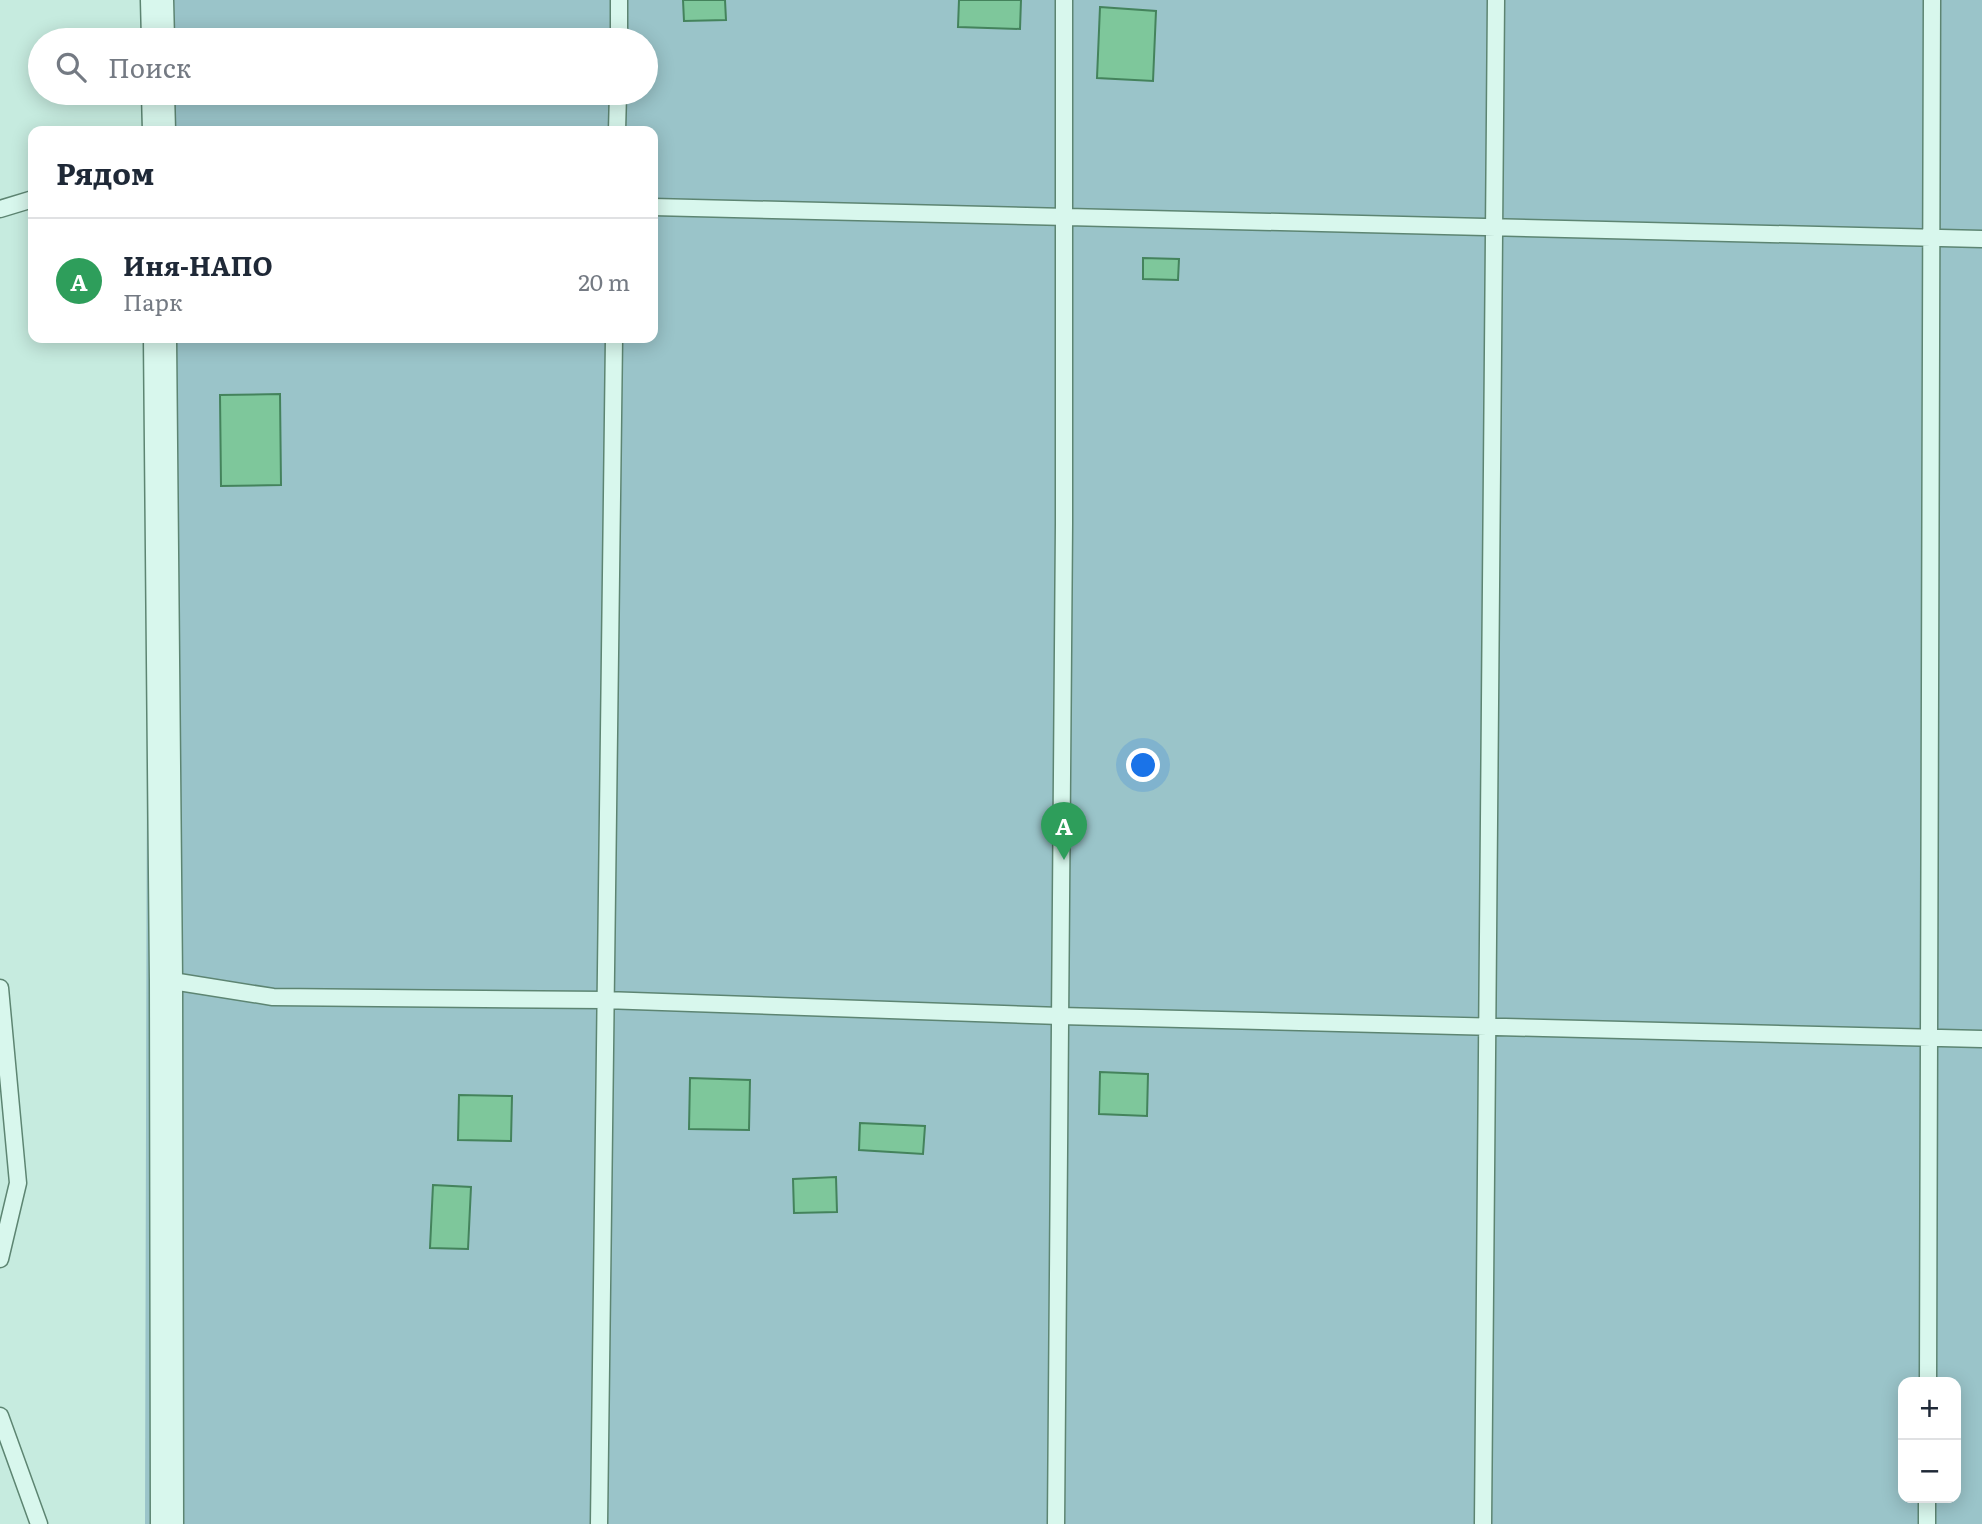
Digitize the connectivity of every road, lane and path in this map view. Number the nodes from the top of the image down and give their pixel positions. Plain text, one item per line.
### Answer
1 (157, 0) edge
2 (619, 0) edge
3 (1064, 0) edge
4 (1496, 0) edge
5 (1932, 0) edge
6 (158, 28) edge
7 (619, 28) edge
8 (158, 105) edge
9 (618, 105) edge
10 (159, 126) edge
11 (617, 126) edge
12 (28, 201) edge
13 (658, 207) edge
14 (0, 209) edge
15 (1064, 217) junction
16 (1494, 227) junction
17 (1931, 238) junction
18 (1982, 239) edge
19 (160, 343) edge
20 (614, 343) edge
21 (166, 980) junction
22 (0, 988) edge
23 (604, 1000) junction
24 (1060, 1016) junction
25 (1487, 1027) junction
26 (1928, 1038) junction
27 (1982, 1040) edge
28 (0, 1259) edge
29 (1927, 1377) edge
30 (0, 1416) edge
31 (1927, 1503) edge
32 (39, 1524) edge
33 (167, 1524) edge
34 (599, 1524) edge
35 (1056, 1524) edge
36 (1483, 1524) edge
37 (1927, 1524) edge

1 - 6 street
2 - 7 lane
3 - 15 lane
4 - 16 lane
5 - 17 lane
8 - 10 street
9 - 11 lane
12 - 14 lane
13 - 15 lane
15 - 16 lane
15 - 24 lane
16 - 17 lane
16 - 25 lane
17 - 18 lane
17 - 26 lane
19 - 21 street
20 - 23 lane
21 - 23 lane
21 - 33 street
22 - 28 lane
23 - 24 lane
23 - 34 lane
24 - 25 lane
24 - 35 lane
25 - 26 lane
25 - 36 lane
26 - 27 lane
26 - 29 lane
30 - 32 lane
31 - 37 lane

